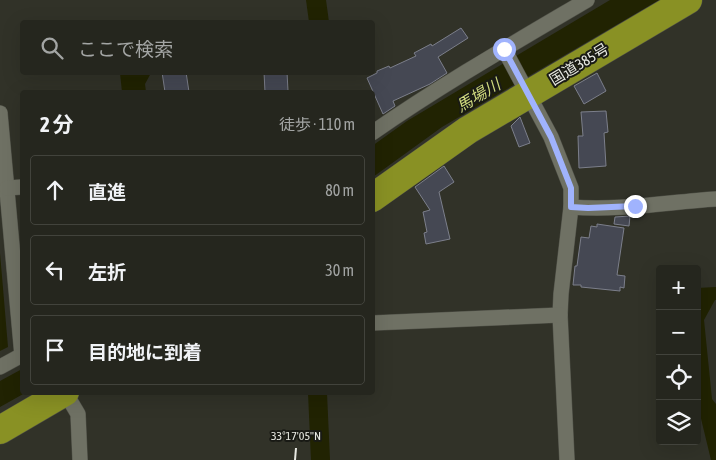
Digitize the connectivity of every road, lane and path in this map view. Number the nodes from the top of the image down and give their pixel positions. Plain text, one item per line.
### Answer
1 (587, 0) edge
2 (688, 0) edge
3 (505, 52) junction
4 (526, 89) junction
5 (0, 113) edge
6 (375, 131) edge
7 (20, 187) edge
8 (7, 188) junction
9 (375, 196) edge
10 (716, 199) edge
11 (571, 207) junction
12 (560, 315) junction
13 (375, 323) edge
14 (20, 333) edge
15 (20, 356) edge
16 (0, 367) edge
17 (60, 395) edge
18 (67, 395) edge
19 (0, 430) edge
20 (80, 460) edge
21 (567, 460) edge

1 - 3 street
2 - 4 highway, 国道385号
3 - 4 street
3 - 6 street
4 - 9 highway, 国道385号
4 - 11 street
5 - 8 street
7 - 8 street
8 - 14 street
10 - 11 street
11 - 12 street
12 - 13 street
12 - 21 street
15 - 16 street
17 - 19 highway
18 - 20 street

